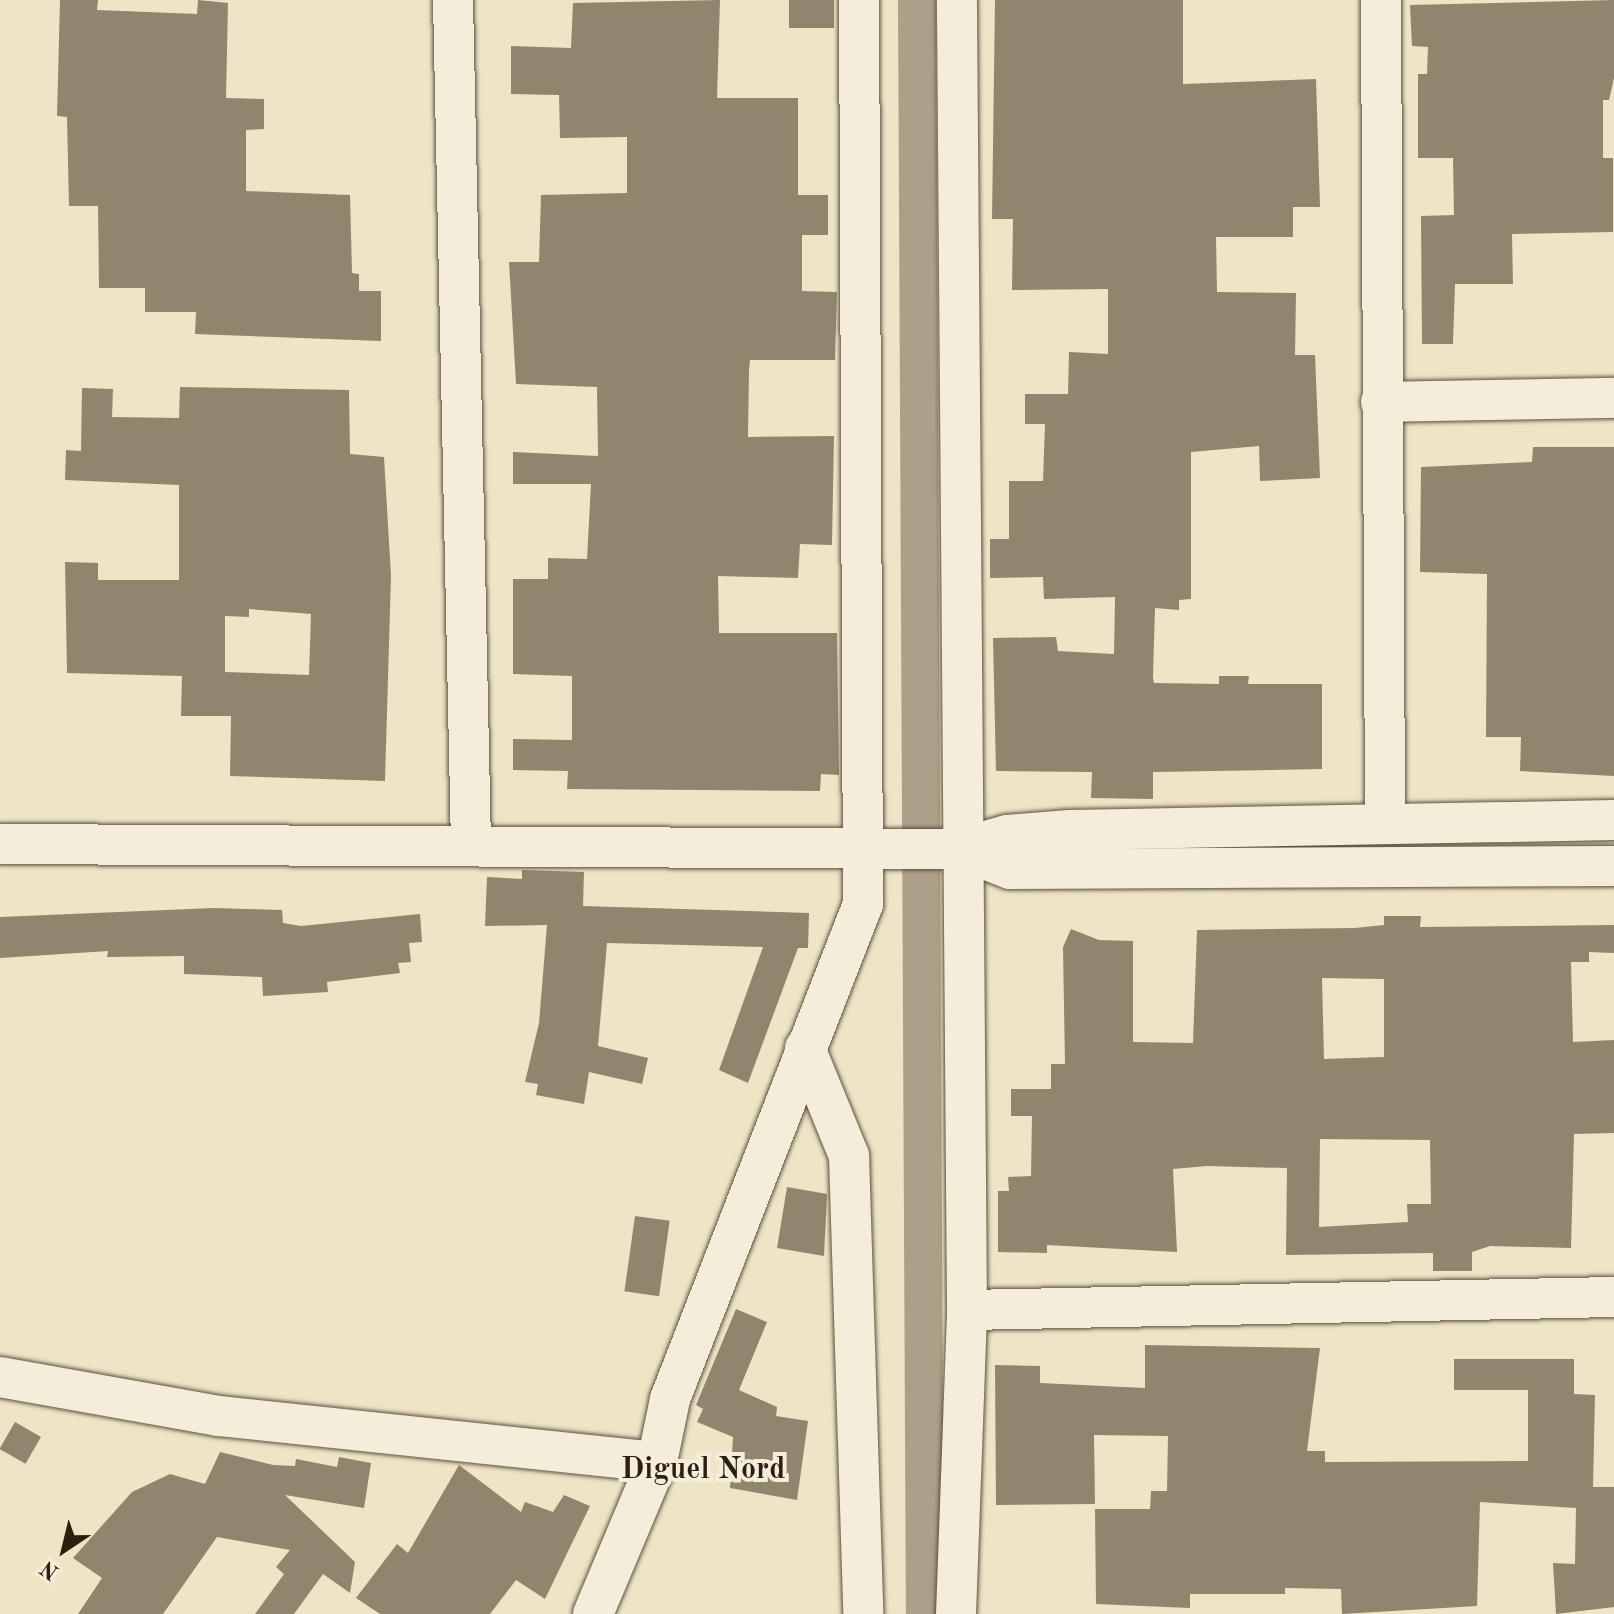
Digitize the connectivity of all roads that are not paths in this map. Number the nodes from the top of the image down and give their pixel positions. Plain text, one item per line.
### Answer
1 (453, 0) edge
2 (859, 0) edge
3 (957, 0) edge
4 (1381, 0) edge
5 (1614, 398) edge
6 (1381, 402) junction
7 (1385, 818) junction
8 (1614, 820) edge
9 (0, 844) edge
10 (471, 845) junction
11 (874, 848) junction
12 (950, 849) junction
13 (1614, 866) edge
14 (805, 1048) junction
15 (1614, 1297) edge
16 (967, 1310) junction
17 (0, 1377) edge
18 (657, 1462) junction
19 (593, 1614) edge
20 (863, 1614) edge
21 (956, 1614) edge

1 - 10 street
2 - 11 street
3 - 12 street
4 - 6 street
5 - 6 street
6 - 7 street
7 - 8 street
7 - 12 street
9 - 10 street
10 - 11 street
11 - 12 street
11 - 14 street
12 - 13 street
12 - 16 street
14 - 18 street
14 - 20 street
15 - 16 street
16 - 21 street
17 - 18 street
18 - 19 street

